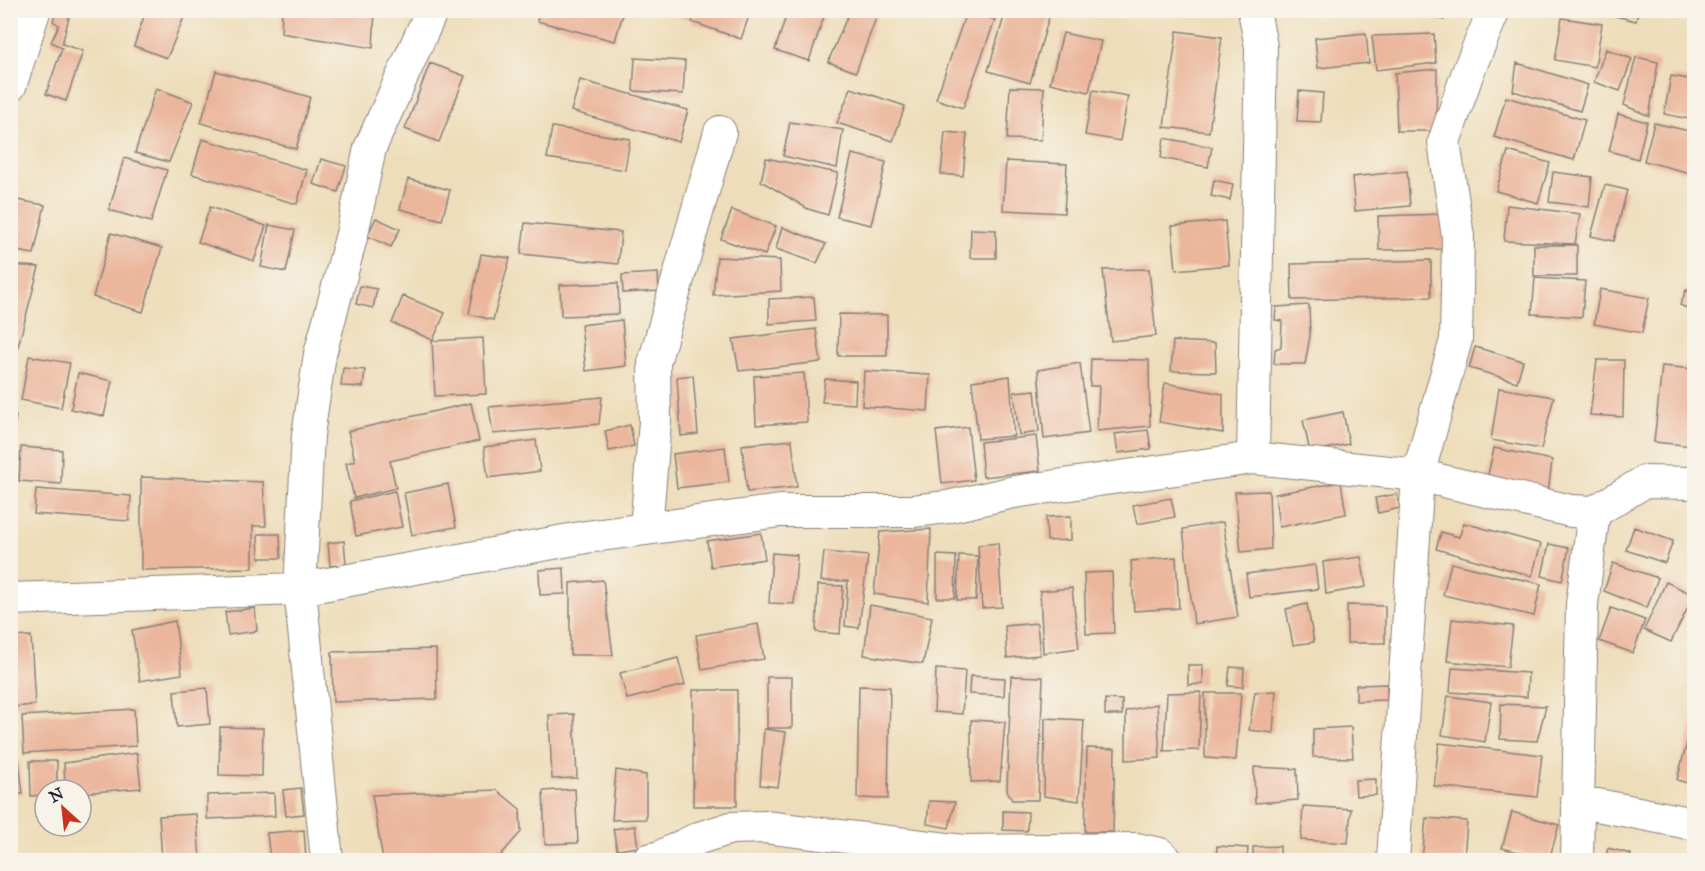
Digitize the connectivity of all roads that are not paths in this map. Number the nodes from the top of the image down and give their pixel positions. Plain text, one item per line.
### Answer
1 (34, 10) edge
2 (432, 10) edge
3 (1254, 10) edge
4 (1494, 10) edge
5 (10, 85) edge
6 (720, 132) dead end
7 (1253, 458) junction
8 (1418, 475) junction
9 (1695, 483) edge
10 (1594, 512) junction
11 (646, 529) junction
12 (300, 590) junction
13 (10, 599) edge
14 (1577, 801) junction
15 (1695, 824) edge
16 (327, 861) edge
17 (648, 861) edge
18 (1166, 861) edge
19 (1393, 861) edge
20 (1577, 861) edge

1 - 5 street
2 - 12 street
3 - 7 street
4 - 8 street
6 - 11 street
7 - 8 street
7 - 11 street
8 - 10 street
8 - 19 street
9 - 10 street
10 - 14 street
11 - 12 street
12 - 13 street
12 - 16 street
14 - 15 street
14 - 20 street
17 - 18 street

